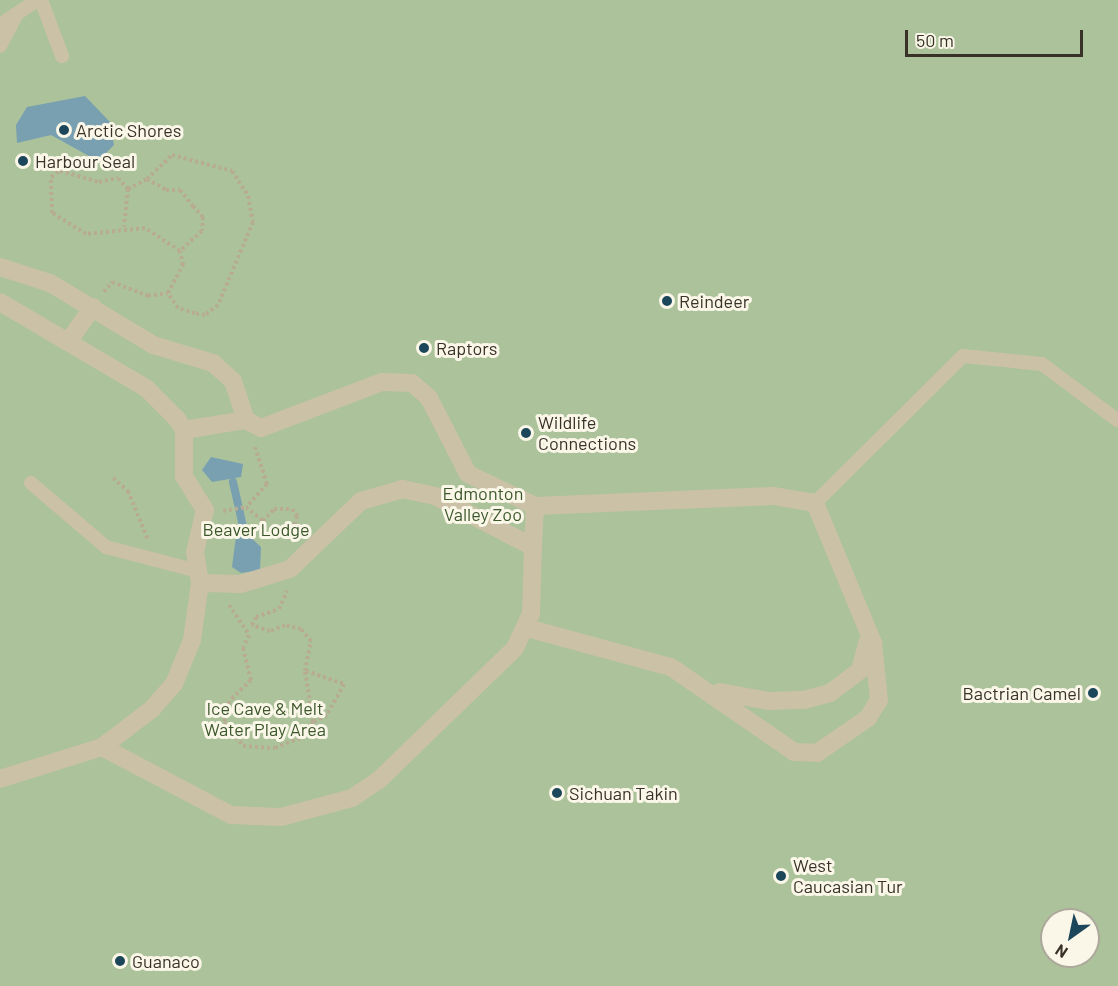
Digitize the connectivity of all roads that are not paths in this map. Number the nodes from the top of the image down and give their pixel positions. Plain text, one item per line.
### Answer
1 (39, 0) edge
2 (16, 16) junction
3 (0, 25) edge
4 (0, 46) edge
5 (62, 56) dead end
6 (0, 267) edge
7 (0, 302) edge
8 (93, 307) junction
9 (68, 342) junction
10 (1117, 420) edge
11 (253, 424) junction
12 (184, 430) junction
13 (31, 483) dead end
14 (815, 503) junction
15 (535, 506) junction
16 (533, 547) junction
17 (197, 576) junction
18 (526, 628) junction
19 (868, 629) junction
20 (708, 687) junction
21 (102, 747) junction
22 (0, 779) edge

1 - 2 lane
1 - 5 lane
2 - 3 lane
2 - 4 lane
6 - 8 street
7 - 9 street
8 - 9 street
8 - 11 street
9 - 12 street
10 - 14 lane
11 - 12 street
11 - 15 street
12 - 17 street
13 - 17 lane
14 - 15 street
14 - 19 street
15 - 16 street
16 - 17 street
16 - 18 street
17 - 21 street
18 - 20 street
18 - 21 street
19 - 20 street
19 - 20 street
21 - 22 street

